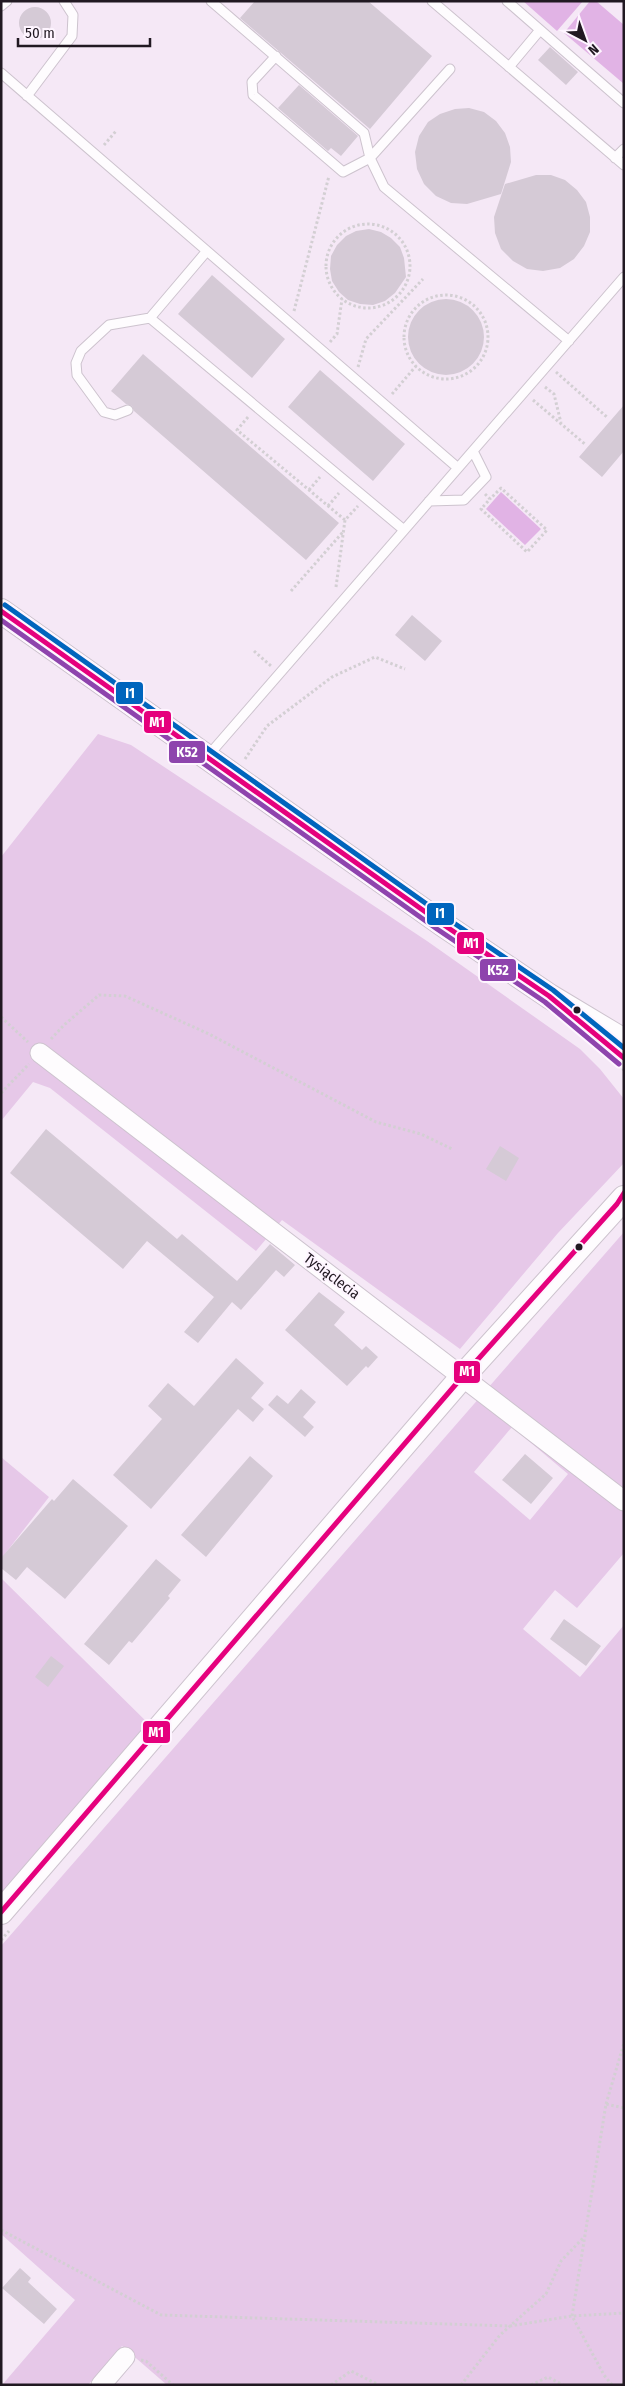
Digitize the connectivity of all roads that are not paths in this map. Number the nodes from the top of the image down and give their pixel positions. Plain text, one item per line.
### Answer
1 (7, 1) edge
2 (64, 1) edge
3 (211, 1) edge
4 (432, 1) edge
5 (507, 1) edge
6 (1, 6) edge
7 (540, 30) junction
8 (276, 56) junction
9 (509, 67) junction
10 (450, 70) dead end
11 (1, 74) edge
12 (27, 96) junction
13 (624, 102) edge
14 (624, 149) edge
15 (370, 158) junction
16 (615, 158) junction
17 (624, 165) edge
18 (206, 252) junction
19 (624, 277) edge
20 (150, 318) junction
21 (569, 341) junction
22 (128, 410) dead end
23 (472, 451) junction
24 (458, 468) junction
25 (429, 501) junction
26 (404, 530) junction
27 (1, 611) edge
28 (206, 757) junction
29 (549, 996) junction
30 (624, 1041) edge
31 (40, 1053) road end
32 (624, 1058) edge
33 (621, 1198) edge
34 (463, 1376) junction
35 (624, 1501) edge
36 (1, 1912) edge
37 (126, 2357) road end
38 (101, 2385) edge

1 - 6 lane
2 - 12 lane
3 - 8 lane
4 - 9 lane
5 - 7 lane
7 - 9 lane
7 - 13 lane
8 - 15 lane
8 - 15 lane
9 - 16 lane
10 - 15 lane
11 - 12 lane
12 - 18 lane
14 - 16 lane
15 - 21 lane
16 - 17 lane
18 - 20 lane
18 - 24 lane
19 - 21 lane
20 - 22 lane
20 - 26 lane
21 - 23 lane
23 - 24 lane
23 - 25 lane
24 - 25 lane
25 - 26 lane
26 - 28 lane
27 - 28 street
28 - 29 street
29 - 30 street
29 - 32 street
31 - 34 street, Tysiąclecia
33 - 34 street
34 - 35 street, Tysiąclecia
34 - 36 street
37 - 38 street

